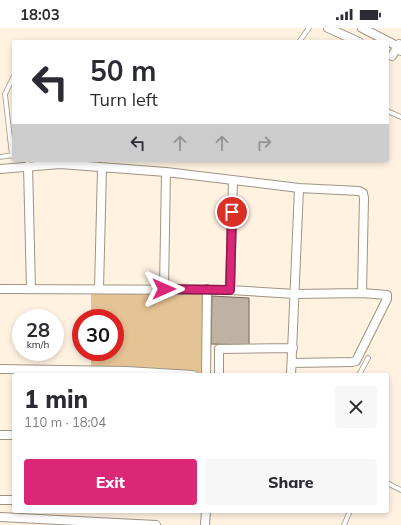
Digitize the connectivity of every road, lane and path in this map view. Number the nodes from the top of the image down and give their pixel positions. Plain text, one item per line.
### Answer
1 (309, 28) edge
2 (328, 28) edge
3 (362, 28) edge
4 (300, 40) edge
5 (355, 40) edge
6 (387, 40) edge
7 (389, 41) edge
8 (400, 46) edge
9 (390, 55) edge
10 (401, 59) edge
11 (12, 80) edge
12 (389, 112) edge
13 (401, 117) edge
14 (12, 147) edge
15 (12, 155) edge
16 (0, 157) edge
17 (28, 166) junction
18 (0, 169) edge
19 (102, 169) junction
20 (166, 172) junction
21 (233, 181) junction
22 (299, 188) junction
23 (0, 289) edge
24 (31, 289) junction
25 (99, 289) junction
26 (164, 289) junction
27 (207, 289) junction
28 (230, 290) junction
29 (362, 293) junction
30 (295, 294) junction
31 (293, 348) junction
32 (368, 358) dead end
33 (292, 363) junction
34 (0, 369) edge
35 (126, 373) edge
36 (206, 373) edge
37 (219, 373) edge
38 (291, 373) edge
39 (360, 373) edge
40 (0, 434) edge
41 (12, 435) edge
42 (389, 484) edge
43 (401, 490) edge
44 (0, 500) edge
45 (12, 500) edge
46 (206, 513) edge
47 (349, 513) edge
48 (0, 517) edge
49 (69, 523) edge
50 (142, 525) edge
51 (156, 525) edge
52 (205, 525) edge
53 (344, 525) edge

1 - 4 lane
2 - 5 street
3 - 6 street
7 - 8 street
8 - 9 street
9 - 10 street
11 - 14 lane
12 - 13 lane
15 - 16 lane
17 - 18 street
17 - 19 street
17 - 24 street
19 - 20 street
19 - 25 street
20 - 21 street
20 - 26 street
21 - 22 street
21 - 28 street
22 - 29 street
22 - 30 street
23 - 24 street
24 - 25 street
25 - 26 street
26 - 27 street
27 - 28 street
27 - 36 street
28 - 30 street
29 - 30 street
29 - 33 street
30 - 31 street
31 - 33 street
31 - 37 street
32 - 39 lane
33 - 38 street
34 - 35 street
40 - 41 street
42 - 43 lane
44 - 45 street
46 - 52 street
47 - 53 lane
48 - 49 street
49 - 50 street
50 - 51 street

